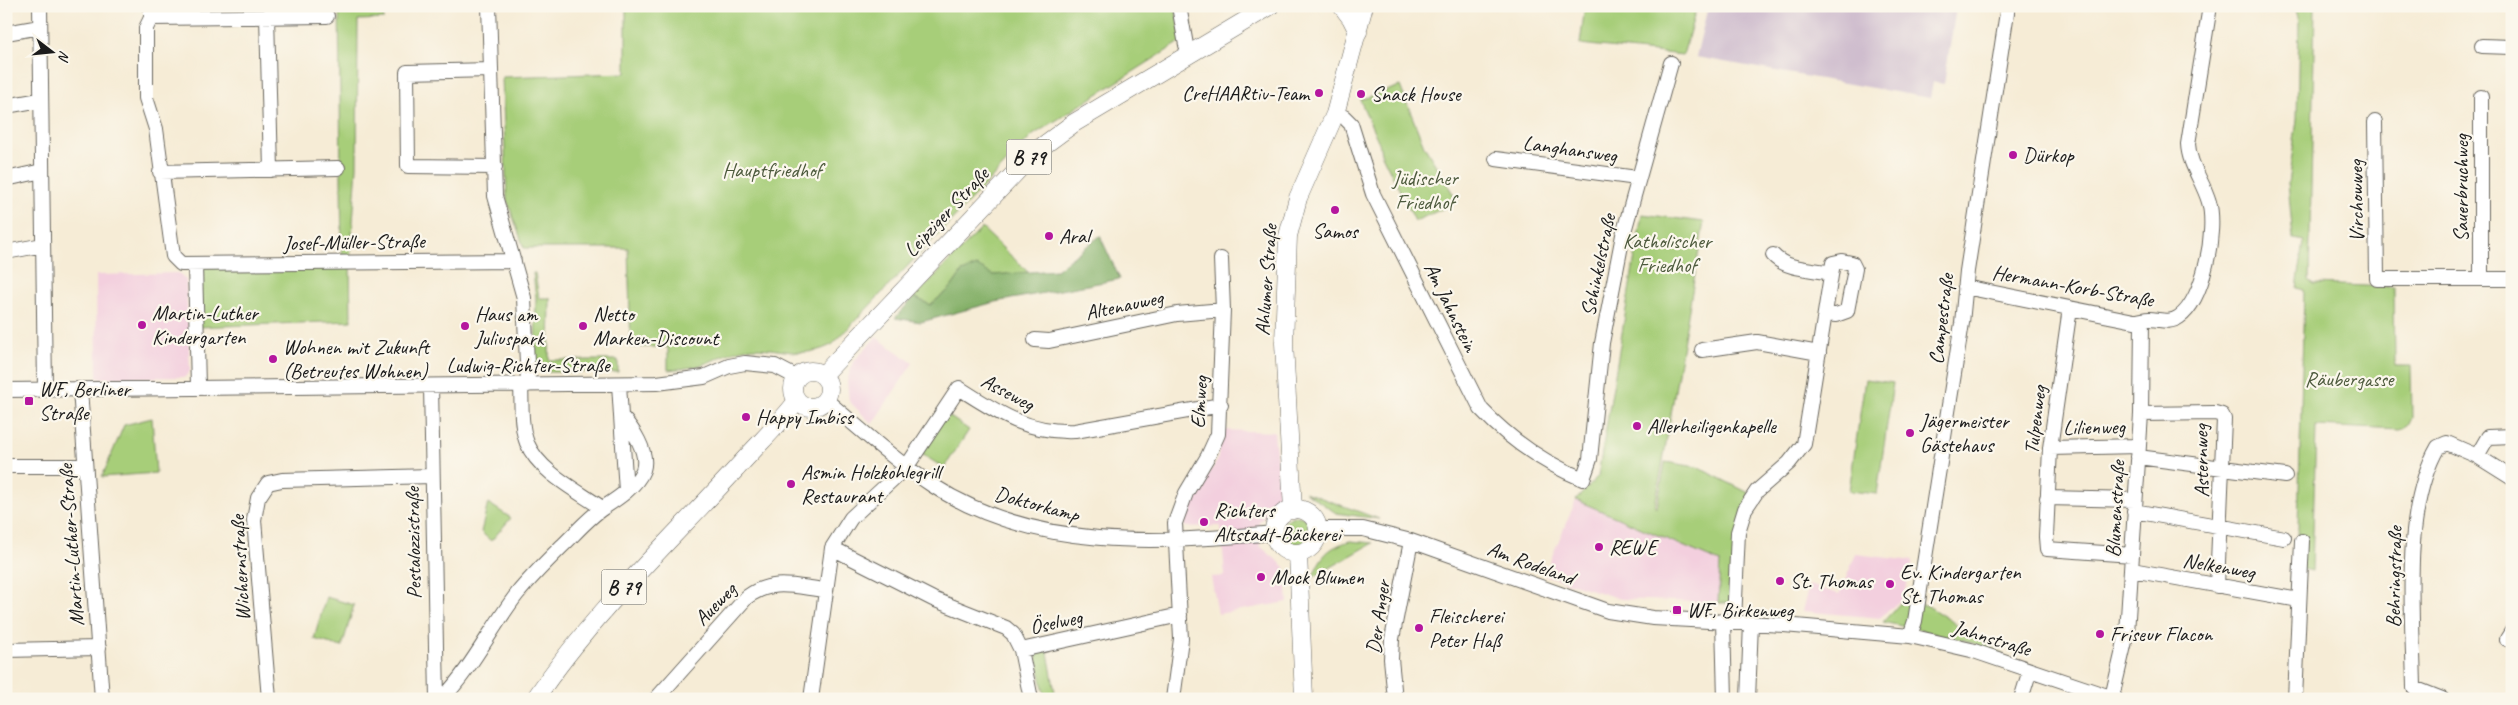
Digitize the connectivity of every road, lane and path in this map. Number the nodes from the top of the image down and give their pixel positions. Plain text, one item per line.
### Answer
1 (40, 6) edge
2 (489, 6) edge
3 (1179, 6) edge
4 (1270, 6) edge
5 (1342, 6) edge
6 (1364, 6) edge
7 (2008, 6) edge
8 (2210, 6) edge
9 (151, 12) edge
10 (267, 16) junction
11 (327, 16) dead end
12 (40, 27) junction
13 (1358, 32) junction
14 (6, 33) edge
15 (2482, 46) dead end
16 (2512, 46) edge
17 (1191, 52) junction
18 (1671, 63) dead end
19 (491, 70) junction
20 (2481, 97) dead end
21 (40, 100) junction
22 (6, 106) edge
23 (1335, 114) junction
24 (2375, 122) dead end
25 (1496, 159) dead end
26 (494, 167) junction
27 (338, 168) dead end
28 (271, 170) junction
29 (42, 171) junction
30 (160, 172) junction
31 (6, 178) edge
32 (1637, 178) junction
33 (43, 245) junction
34 (6, 252) edge
35 (1773, 255) dead end
36 (1221, 259) dead end
37 (514, 261) junction
38 (195, 264) junction
39 (1831, 273) junction
40 (2481, 279) junction
41 (2512, 279) edge
42 (1965, 288) junction
43 (2070, 308) junction
44 (1223, 310) junction
45 (1825, 314) junction
46 (2142, 321) junction
47 (1035, 340) dead end
48 (1702, 350) dead end
49 (1820, 353) junction
50 (823, 374) junction
51 (796, 377) junction
52 (619, 384) junction
53 (525, 385) junction
54 (431, 386) junction
55 (198, 388) junction
56 (80, 389) junction
57 (6, 390) edge
58 (45, 390) junction
59 (826, 400) junction
60 (797, 401) junction
61 (1221, 405) junction
62 (2141, 414) junction
63 (621, 416) junction
64 (2512, 436) edge
65 (2050, 448) junction
66 (2138, 452) junction
67 (2477, 456) junction
68 (6, 466) edge
69 (85, 466) junction
70 (907, 466) junction
71 (2223, 468) junction
72 (432, 476) junction
73 (2285, 476) dead end
74 (2512, 478) edge
75 (1583, 479) joint
76 (626, 491) junction
77 (2047, 498) junction
78 (2134, 505) junction
79 (602, 508) junction
80 (1293, 510) junction
81 (2220, 526) junction
82 (1318, 529) junction
83 (1274, 533) junction
84 (2284, 538) dead end
85 (1175, 539) junction
86 (1411, 541) junction
87 (2302, 541) dead end
88 (832, 548) junction
89 (1298, 553) junction
90 (2132, 555) junction
91 (2132, 570) junction
92 (2217, 586) junction
93 (826, 590) junction
94 (2300, 600) junction
95 (1180, 615) junction
96 (1729, 622) junction
97 (1752, 623) junction
98 (1910, 636) junction
99 (99, 648) junction
100 (6, 650) edge
101 (1021, 650) junction
102 (2030, 670) junction
103 (2114, 698) edge
104 (102, 699) edge
105 (269, 699) edge
106 (437, 699) edge
107 (442, 699) edge
108 (535, 699) edge
109 (656, 699) edge
110 (811, 699) edge
111 (1031, 699) edge
112 (1173, 699) edge
113 (1304, 699) edge
114 (1395, 699) edge
115 (1725, 699) edge
116 (1748, 699) edge
117 (2021, 699) edge
118 (2295, 699) edge
119 (2442, 699) edge

1 - 12 street
2 - 19 street
3 - 17 street
4 - 17 main road, Leipziger Straße / B 79
5 - 13 main road
6 - 13 main road, Ahlumer Straße
7 - 42 street, Campestraße
8 - 46 street, Hermann-Korb-Straße
9 - 10 street, Josef-Müller-Straße
9 - 30 street, Josef-Müller-Straße
10 - 11 street, Josef-Müller-Straße
10 - 28 street
12 - 14 street
12 - 21 street
13 - 23 main road, Ahlumer Straße
15 - 16 street
17 - 50 main road, Leipziger Straße / B 79
18 - 32 street, Schinkelstraße
19 - 26 street
19 - 26 street
20 - 40 street, Sauerbruchweg
21 - 22 street
21 - 29 street
23 - 75 street, Am Jahnstein
23 - 80 main road, Ahlumer Straße
24 - 40 street, Virchowweg
25 - 32 street, Langhansweg
26 - 37 street
27 - 28 street
28 - 30 street
29 - 31 street
29 - 33 street
30 - 38 street, Josef-Müller-Straße
32 - 75 street, Schinkelstraße
33 - 34 street
33 - 58 street
35 - 39 street
36 - 44 street, Elmweg
37 - 38 street, Josef-Müller-Straße
37 - 53 street
38 - 55 street
39 - 45 street
39 - 45 street
40 - 41 street
42 - 43 street, Hermann-Korb-Straße
42 - 98 street, Campestraße
43 - 46 street, Hermann-Korb-Straße
43 - 65 street, Tulpenweg
44 - 47 street, Altenauweg
44 - 61 street, Elmweg
45 - 49 street
46 - 62 street, Blumenstraße
48 - 49 street
49 - 96 street
50 - 51 main road
50 - 59 main road
51 - 52 street, Ludwig-Richter-Straße
51 - 60 main road
52 - 53 street, Ludwig-Richter-Straße
52 - 63 street
53 - 54 street, Ludwig-Richter-Straße
53 - 79 street
54 - 55 street, Ludwig-Richter-Straße
54 - 72 street, Pestalozzistraße
55 - 56 street, Ludwig-Richter-Straße
56 - 58 street, Ludwig-Richter-Straße
56 - 69 street, Martin-Luther-Straße
57 - 58 street, Ludwig-Richter-Straße
59 - 60 main road
59 - 70 street, Doktorkamp
60 - 108 main road, B 79
61 - 70 street, Asseweg
61 - 85 street, Elmweg
62 - 66 street, Blumenstraße
62 - 71 street, Asternweg
63 - 76 street
63 - 76 street
64 - 67 street
65 - 66 street, Lilienweg
65 - 77 street, Tulpenweg
66 - 71 street, Lilienweg
66 - 78 street, Blumenstraße
67 - 74 street
67 - 119 street, Behringstraße
68 - 69 street
69 - 99 street, Martin-Luther-Straße
70 - 85 street, Doktorkamp
70 - 88 street, Asseweg
71 - 73 street, Lilienweg
71 - 81 street, Asternweg
72 - 105 street, Wichernstraße
72 - 106 street, Pestalozzistraße
76 - 79 street
77 - 78 street
77 - 90 street, Tulpenweg
78 - 81 street
78 - 90 street, Blumenstraße
79 - 107 street
80 - 82 main road
80 - 83 main road
81 - 84 street
81 - 92 street, Asternweg
82 - 86 street, Am Rodeland
82 - 89 main road
83 - 85 street, Doktorkamp
83 - 89 main road
85 - 95 street
86 - 96 street, Am Rodeland
86 - 114 street, Der Anger
87 - 94 street
88 - 93 street
88 - 101 street, Öselweg
89 - 113 main road
90 - 91 street, Blumenstraße
91 - 92 street, Nelkenweg
91 - 103 street, Blumenstraße
92 - 94 street, Nelkenweg
93 - 109 street, Aueweg
93 - 110 street
94 - 118 street
95 - 101 street, Öselweg
95 - 112 street
96 - 97 street, Jahnstraße
96 - 115 street
97 - 98 street, Jahnstraße
97 - 116 street
98 - 102 street, Jahnstraße
99 - 100 street
99 - 104 street, Martin-Luther-Straße
101 - 111 street
102 - 103 street, Jahnstraße
102 - 117 street

